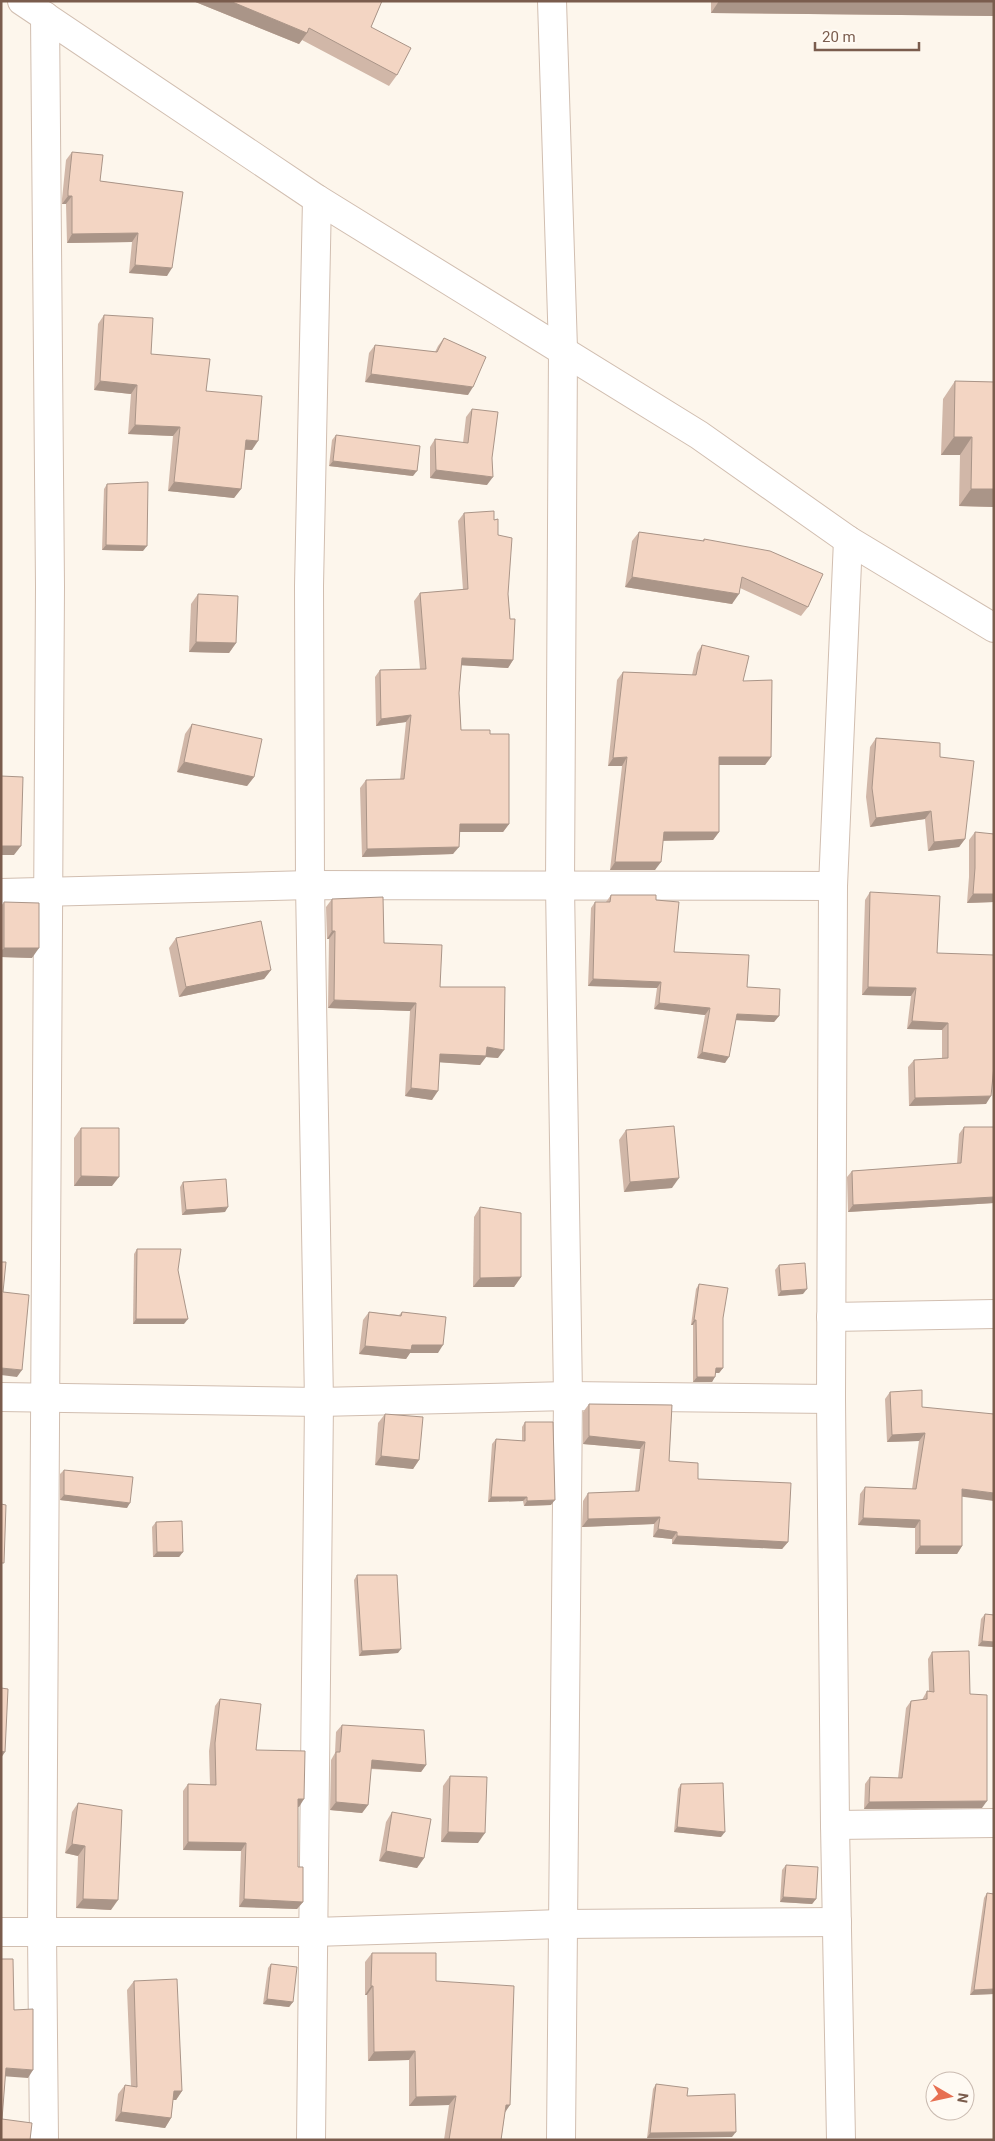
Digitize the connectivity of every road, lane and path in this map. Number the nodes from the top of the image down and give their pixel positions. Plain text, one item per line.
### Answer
1 (22, 1) edge
2 (552, 1) edge
3 (45, 16) junction
4 (317, 199) junction
5 (563, 349) junction
6 (848, 540) junction
7 (994, 628) edge
8 (310, 885) junction
9 (560, 886) junction
10 (833, 886) junction
11 (48, 891) junction
12 (1, 893) edge
13 (994, 1314) edge
14 (831, 1317) junction
15 (568, 1396) junction
16 (1, 1397) edge
17 (45, 1397) junction
18 (831, 1399) junction
19 (319, 1402) junction
20 (994, 1823) edge
21 (835, 1825) junction
22 (837, 1922) junction
23 (562, 1924) junction
24 (1, 1932) edge
25 (42, 1932) junction
26 (314, 1932) junction
27 (44, 2140) edge
28 (311, 2140) edge
29 (561, 2140) edge
30 (841, 2140) edge

1 - 3 street
2 - 5 street
3 - 4 street
3 - 11 street
4 - 5 street
4 - 8 street
5 - 6 street
5 - 9 street
6 - 7 street
6 - 10 street
8 - 9 street
8 - 11 street
8 - 19 street
9 - 10 street
9 - 15 street
10 - 14 street
11 - 12 street
11 - 17 street
13 - 14 street
14 - 18 street
15 - 18 street
15 - 19 street
15 - 23 street
16 - 17 street
17 - 19 street
17 - 25 street
18 - 21 street
19 - 26 street
20 - 21 street
21 - 22 street
22 - 23 street
22 - 30 street
23 - 26 street
23 - 29 street
24 - 25 street
25 - 26 street
25 - 27 street
26 - 28 street

